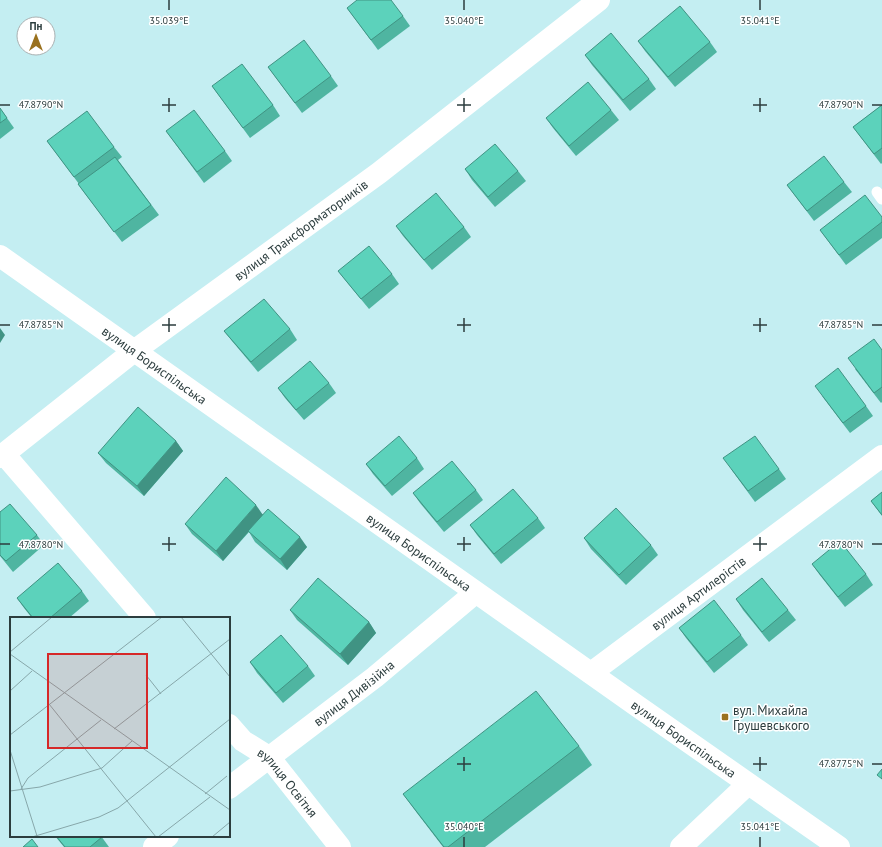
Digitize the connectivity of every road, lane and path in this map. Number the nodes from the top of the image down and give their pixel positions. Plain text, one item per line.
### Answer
1 (599, 0) edge
2 (0, 256) edge
3 (134, 350) junction
4 (2, 455) edge
5 (882, 456) edge
6 (475, 593) junction
7 (144, 617) edge
8 (591, 673) junction
9 (230, 726) edge
10 (269, 757) junction
11 (748, 784) junction
12 (230, 787) edge
13 (167, 837) edge
14 (154, 847) edge
15 (340, 847) edge
16 (681, 847) edge
17 (839, 847) edge

1 - 3 street, вулиця Трансформаторників
2 - 3 street, вулиця Бориспільська
3 - 4 street, вулиця Трансформаторників
3 - 6 street, вулиця Бориспільська
4 - 7 street
5 - 8 street, вулиця Артилерістів
6 - 8 street, вулиця Бориспільська
6 - 10 street, вулиця Дивізійна
8 - 11 street, вулиця Бориспільська
9 - 10 street, вулиця Освітня
10 - 12 street, вулиця Дивізійна
10 - 15 street, вулиця Освітня
11 - 16 street
11 - 17 street, вулиця Бориспільська
13 - 14 street

